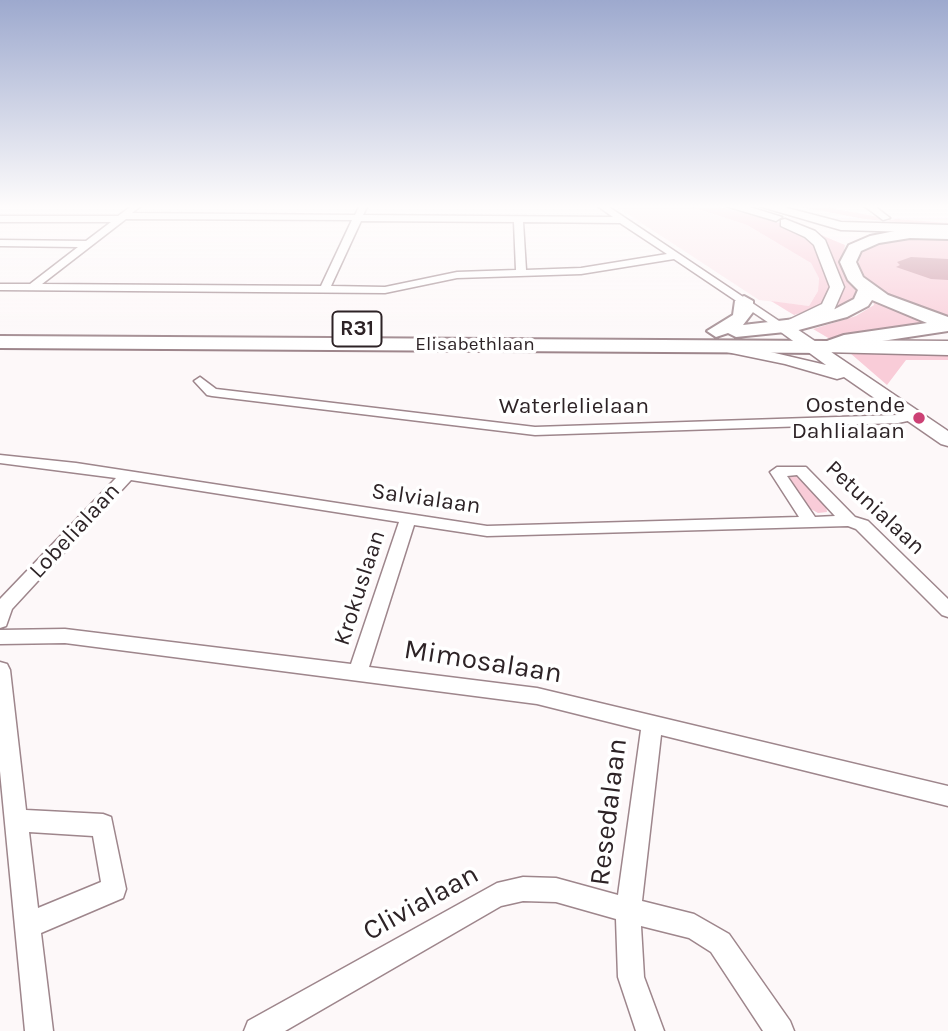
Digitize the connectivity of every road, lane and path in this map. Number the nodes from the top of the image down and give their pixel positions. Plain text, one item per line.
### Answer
1 (76, 253) edge
2 (342, 253) edge
3 (520, 253) edge
4 (669, 253) edge
5 (824, 253) edge
6 (852, 253) edge
7 (673, 256) junction
8 (521, 272) junction
9 (0, 287) edge
10 (31, 288) junction
11 (867, 289) junction
12 (324, 290) junction
13 (744, 301) junction
14 (948, 324) edge
15 (0, 327) edge
16 (782, 327) junction
17 (715, 331) junction
18 (0, 342) edge
19 (728, 347) junction
20 (821, 347) junction
21 (948, 348) edge
22 (200, 381) dead end
23 (867, 385) junction
24 (912, 415) junction
25 (948, 440) edge
26 (0, 459) edge
27 (127, 475) junction
28 (408, 519) junction
29 (849, 521) junction
30 (810, 522) junction
31 (948, 610) edge
32 (0, 621) edge
33 (0, 637) edge
34 (0, 670) edge
35 (358, 671) junction
36 (652, 723) junction
37 (948, 796) edge
38 (11, 816) edge
39 (628, 909) junction
40 (29, 925) junction
41 (39, 1031) edge
42 (258, 1031) edge
43 (650, 1031) edge
44 (780, 1031) edge

1 - 10 street
2 - 12 street
3 - 8 street
4 - 7 street
5 - 16 main road
6 - 11 main road, R31
7 - 8 street
7 - 13 street
8 - 12 street
9 - 10 street
10 - 12 street
11 - 14 main road, R31
11 - 16 main road, Elisabethlaan / R31
13 - 16 street
13 - 17 main road
14 - 20 main road, Elisabethlaan / R31
15 - 17 main road, Elisabethlaan / R31
16 - 17 main road, Elisabethlaan / R31
16 - 20 main road
18 - 19 main road, Elisabethlaan / R31
19 - 20 main road, Elisabethlaan / R31
19 - 23 main road
20 - 21 highway
20 - 23 main road
22 - 24 street, Waterlelielaan
23 - 24 main road
24 - 25 main road
26 - 27 street, Salvialaan
27 - 28 street, Salvialaan
27 - 32 street, Lobelialaan
28 - 30 street, Salvialaan
28 - 35 street, Krokuslaan
29 - 30 street, Salvialaan
29 - 30 street, Petunialaan
29 - 31 street, Petunialaan
33 - 35 street, Mimosalaan
34 - 38 street
35 - 36 street, Mimosalaan
36 - 37 street, Mimosalaan
36 - 39 street, Resedalaan
38 - 40 street
38 - 40 street
39 - 42 street, Clivialaan
39 - 43 street, Resedalaan
39 - 44 street, Resedalaan
40 - 41 street

